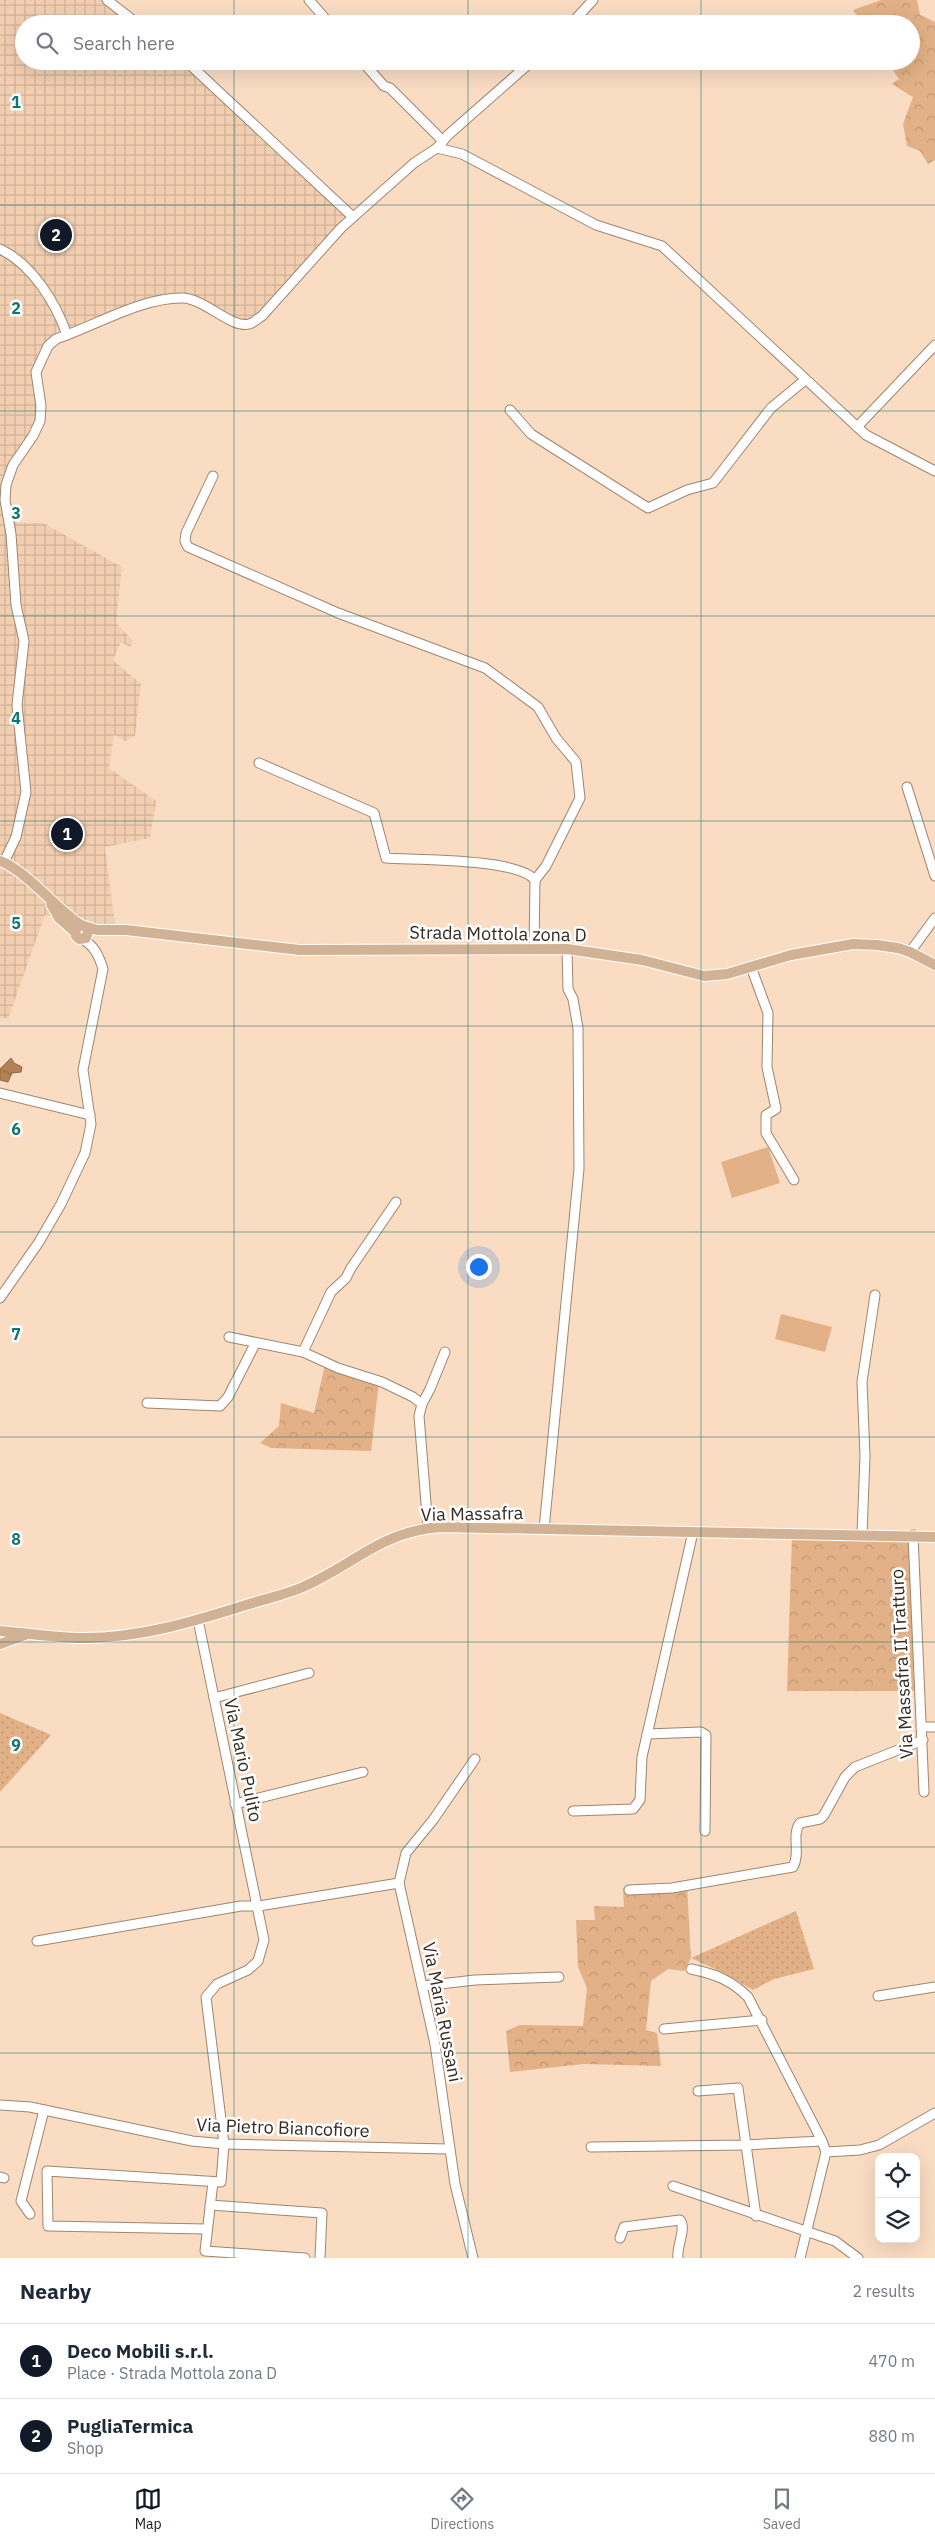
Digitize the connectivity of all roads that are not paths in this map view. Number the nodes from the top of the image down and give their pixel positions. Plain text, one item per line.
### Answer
1 (107, 0) edge
2 (309, 0) edge
3 (593, 0) edge
4 (126, 15) edge
5 (322, 15) edge
6 (579, 15) edge
7 (196, 70) edge
8 (370, 70) edge
9 (522, 70) edge
10 (440, 145) junction
11 (353, 217) junction
12 (0, 249) edge
13 (67, 335) junction
14 (935, 345) edge
15 (805, 380) junction
16 (510, 410) dead end
17 (857, 427) junction
18 (935, 471) edge
19 (213, 476) dead end
20 (259, 763) dead end
21 (907, 787) dead end
22 (2, 862) edge
23 (935, 876) edge
24 (535, 880) junction
25 (935, 918) edge
26 (84, 934) junction
27 (534, 948) junction
28 (567, 949) junction
29 (910, 952) junction
30 (935, 965) edge
31 (751, 967) junction
32 (0, 1093) edge
33 (90, 1115) junction
34 (794, 1180) dead end
35 (396, 1202) dead end
36 (875, 1295) dead end
37 (0, 1298) edge
38 (229, 1337) dead end
39 (255, 1344) junction
40 (303, 1352) junction
41 (445, 1352) dead end
42 (147, 1403) dead end
43 (422, 1404) junction
44 (428, 1528) junction
45 (544, 1529) junction
46 (693, 1532) junction
47 (862, 1534) junction
48 (913, 1535) junction
49 (935, 1537) edge
50 (198, 1620) junction
51 (0, 1631) edge
52 (29, 1634) junction
53 (0, 1644) edge
54 (309, 1673) dead end
55 (214, 1698) junction
56 (922, 1727) junction
57 (935, 1727) edge
58 (647, 1734) junction
59 (922, 1740) junction
60 (475, 1759) dead end
61 (363, 1772) dead end
62 (924, 1792) dead end
63 (235, 1804) junction
64 (573, 1811) dead end
65 (705, 1831) dead end
66 (399, 1883) junction
67 (629, 1890) dead end
68 (259, 1906) junction
69 (37, 1940) dead end
70 (692, 1969) dead end
71 (559, 1977) dead end
72 (422, 1986) junction
73 (935, 1987) edge
74 (878, 1996) dead end
75 (762, 2020) junction
76 (664, 2029) dead end
77 (698, 2091) dead end
78 (0, 2105) edge
79 (44, 2110) junction
80 (935, 2114) edge
81 (822, 2141) junction
82 (224, 2144) junction
83 (745, 2145) junction
84 (591, 2147) dead end
85 (449, 2149) junction
86 (826, 2152) junction
87 (213, 2182) junction
88 (673, 2186) dead end
89 (210, 2204) junction
90 (30, 2214) dead end
91 (756, 2216) junction
92 (206, 2229) junction
93 (807, 2232) junction
94 (620, 2238) dead end
95 (305, 2258) edge
96 (320, 2258) edge
97 (473, 2258) edge
98 (678, 2258) edge
99 (800, 2258) edge
100 (858, 2258) edge

1 - 4 street
2 - 5 street
3 - 6 street
7 - 11 street
8 - 10 street
9 - 10 street
10 - 11 street
10 - 15 street
11 - 13 street
12 - 13 street
13 - 22 street
14 - 17 street
15 - 16 street
15 - 17 street
17 - 18 street
19 - 24 street
20 - 24 street
21 - 23 street
22 - 26 main road
24 - 27 street
25 - 29 street
26 - 27 main road, Strada Mottola zona D
26 - 33 street
27 - 28 main road, Strada Mottola zona D
28 - 31 main road, Strada Mottola zona D
28 - 45 street
29 - 30 main road, Strada Mottola zona D
29 - 31 main road, Strada Mottola zona D
31 - 34 street
32 - 33 street
33 - 37 street
35 - 40 street
36 - 47 street
38 - 39 street
39 - 40 street
39 - 42 street
40 - 43 street
41 - 43 street
43 - 44 street
44 - 45 main road, Via Massafra
44 - 50 main road, Via Massafra
45 - 46 main road, Via Massafra
46 - 47 main road, Via Massafra
46 - 58 street
47 - 48 main road, Via Massafra
48 - 49 main road, Via Massafra
48 - 56 street, Via Massafra II Tratturo
50 - 52 main road, Via Massafra
50 - 55 street, Via Mario Pulito
51 - 52 main road, Via Massafra
52 - 53 main road
54 - 55 street
55 - 63 street, Via Mario Pulito
56 - 57 street
56 - 59 street, Via Massafra II Tratturo
58 - 64 street
58 - 65 street
59 - 62 street, Via Massafra II Tratturo
59 - 67 street
60 - 66 street
61 - 63 street
63 - 68 street, Via Mario Pulito
66 - 68 street
66 - 72 street, Via Maria Russani
68 - 69 street
68 - 82 street, Via Mario Pulito
70 - 75 street
71 - 72 street
72 - 85 street, Via Maria Russani
73 - 74 street
75 - 76 street
75 - 81 street
77 - 83 street
78 - 79 street, Via Pietro Biancofiore
79 - 82 street, Via Pietro Biancofiore
79 - 90 street
80 - 86 street
81 - 83 street
81 - 86 street
82 - 85 street, Via Pietro Biancofiore
82 - 87 street, Via Mario Pulito
83 - 84 street
83 - 91 street
85 - 97 street, Via Maria Russani
86 - 93 street
87 - 89 street
87 - 92 street
88 - 91 street
89 - 92 street
89 - 96 street
91 - 93 street
92 - 95 street
93 - 99 street
93 - 100 street
94 - 98 street

